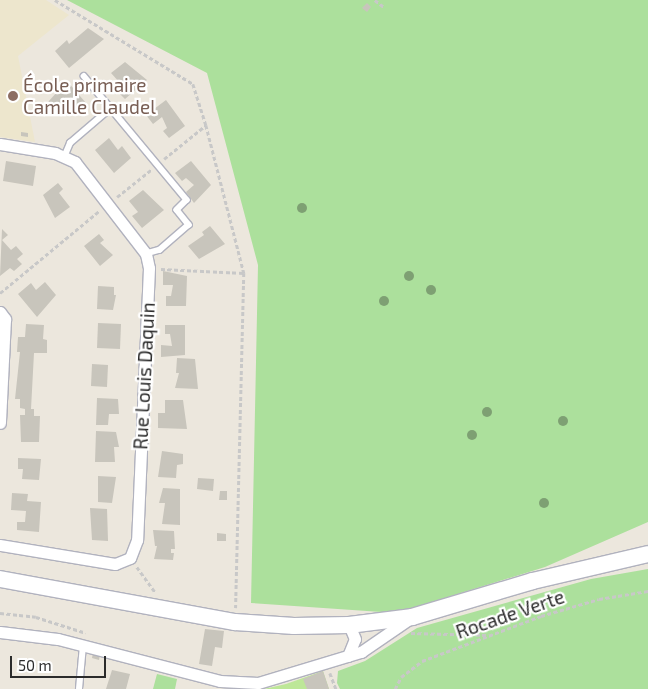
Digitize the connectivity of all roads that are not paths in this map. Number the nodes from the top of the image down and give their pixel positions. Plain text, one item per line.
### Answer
1 (84, 76) dead end
2 (111, 108) junction
3 (0, 144) edge
4 (65, 155) junction
5 (146, 254) junction
6 (0, 312) edge
7 (0, 423) edge
8 (0, 545) edge
9 (648, 554) edge
10 (0, 579) edge
11 (412, 617) junction
12 (349, 625) junction
13 (0, 632) edge
14 (83, 646) junction
15 (348, 656) junction
16 (80, 689) edge

1 - 2 lane
2 - 4 lane
2 - 5 lane
3 - 4 street
4 - 5 street, Rue Louis Daquin
5 - 8 street, Rue Louis Daquin
6 - 7 street
9 - 11 street
10 - 12 street
11 - 12 street
11 - 15 street
12 - 15 street
13 - 14 street
14 - 15 street
14 - 16 lane

